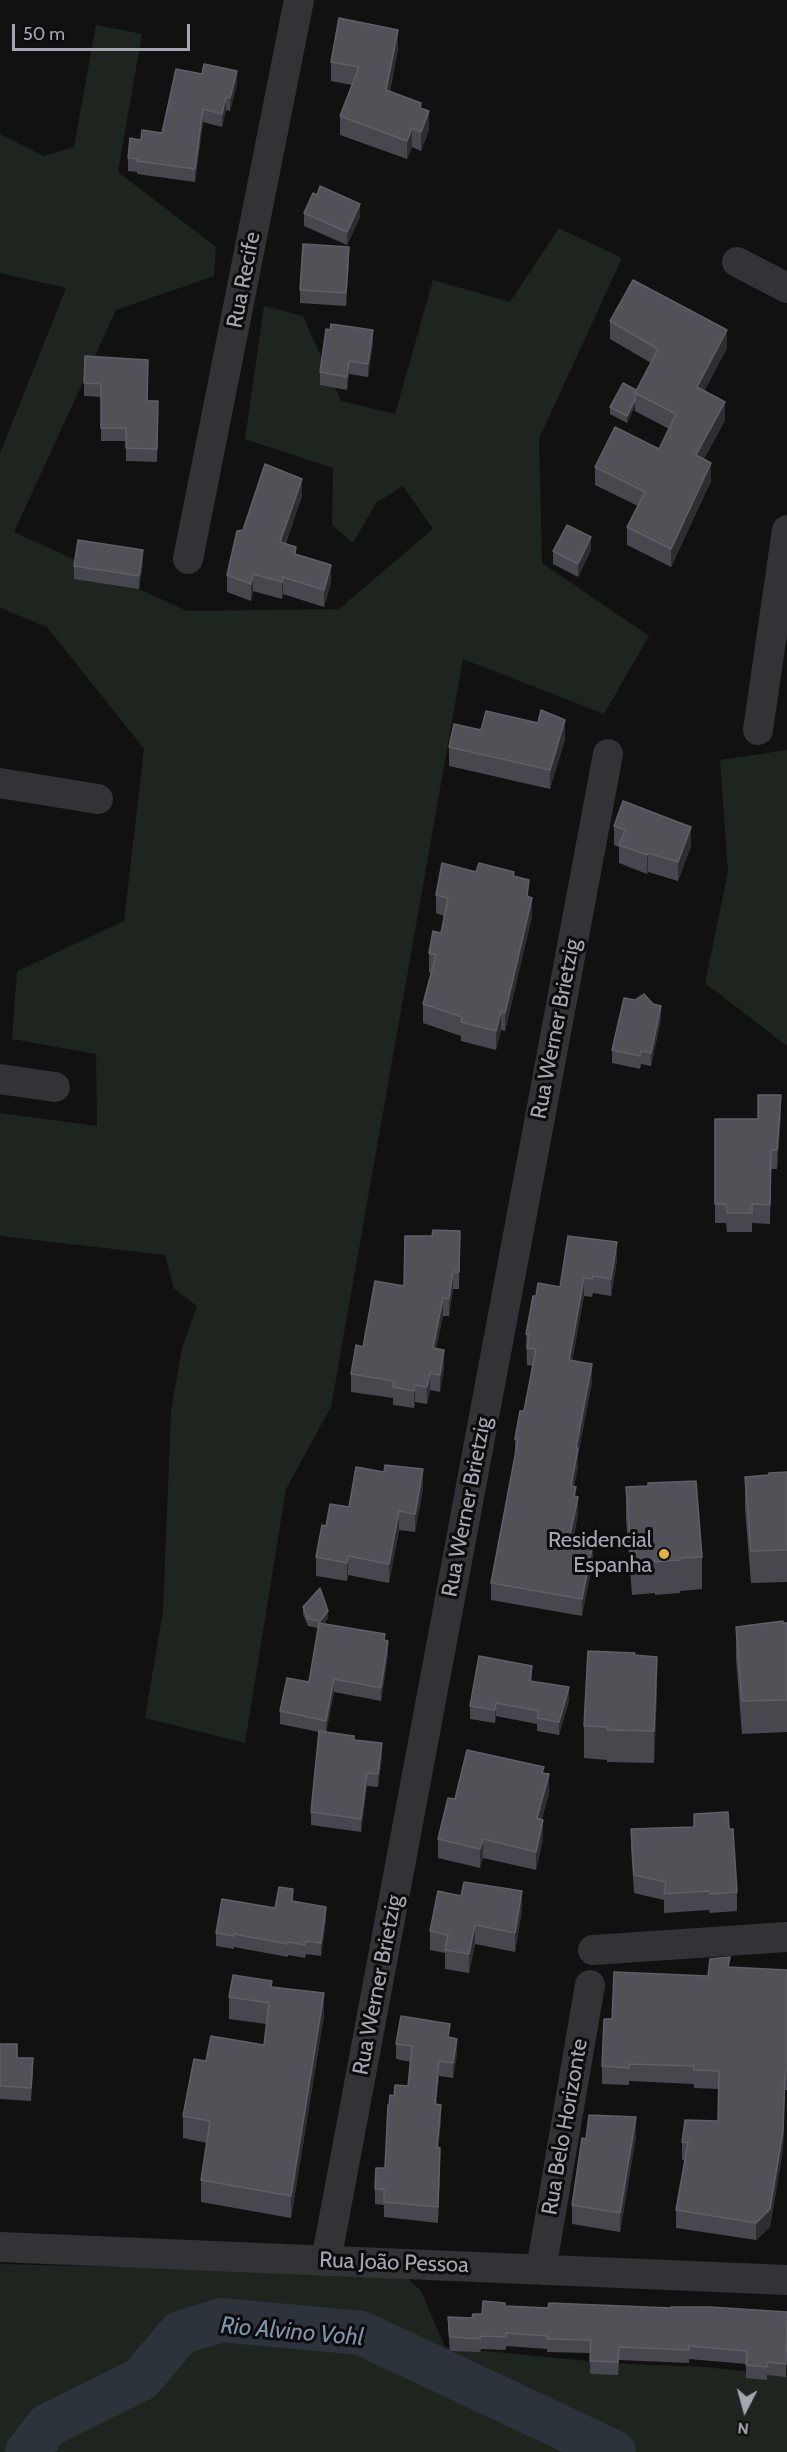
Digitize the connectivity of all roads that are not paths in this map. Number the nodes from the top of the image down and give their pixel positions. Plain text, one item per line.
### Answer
1 (299, 0) edge
2 (736, 262) dead end
3 (787, 288) edge
4 (787, 530) edge
5 (188, 559) dead end
6 (758, 730) dead end
7 (608, 754) dead end
8 (0, 783) edge
9 (98, 799) dead end
10 (0, 1079) edge
11 (55, 1087) dead end
12 (787, 1938) edge
13 (592, 1950) dead end
14 (590, 1985) dead end
15 (0, 2247) edge
16 (326, 2261) junction
17 (541, 2270) junction
18 (787, 2280) edge

1 - 5 street, Rua Recife
2 - 3 street
4 - 6 street
7 - 16 street, Rua Werner Brietzig
8 - 9 street
10 - 11 street
12 - 13 street
14 - 17 street, Rua Belo Horizonte
15 - 16 street, Rua João Pessoa
16 - 17 street, Rua João Pessoa
17 - 18 street, Rua João Pessoa

